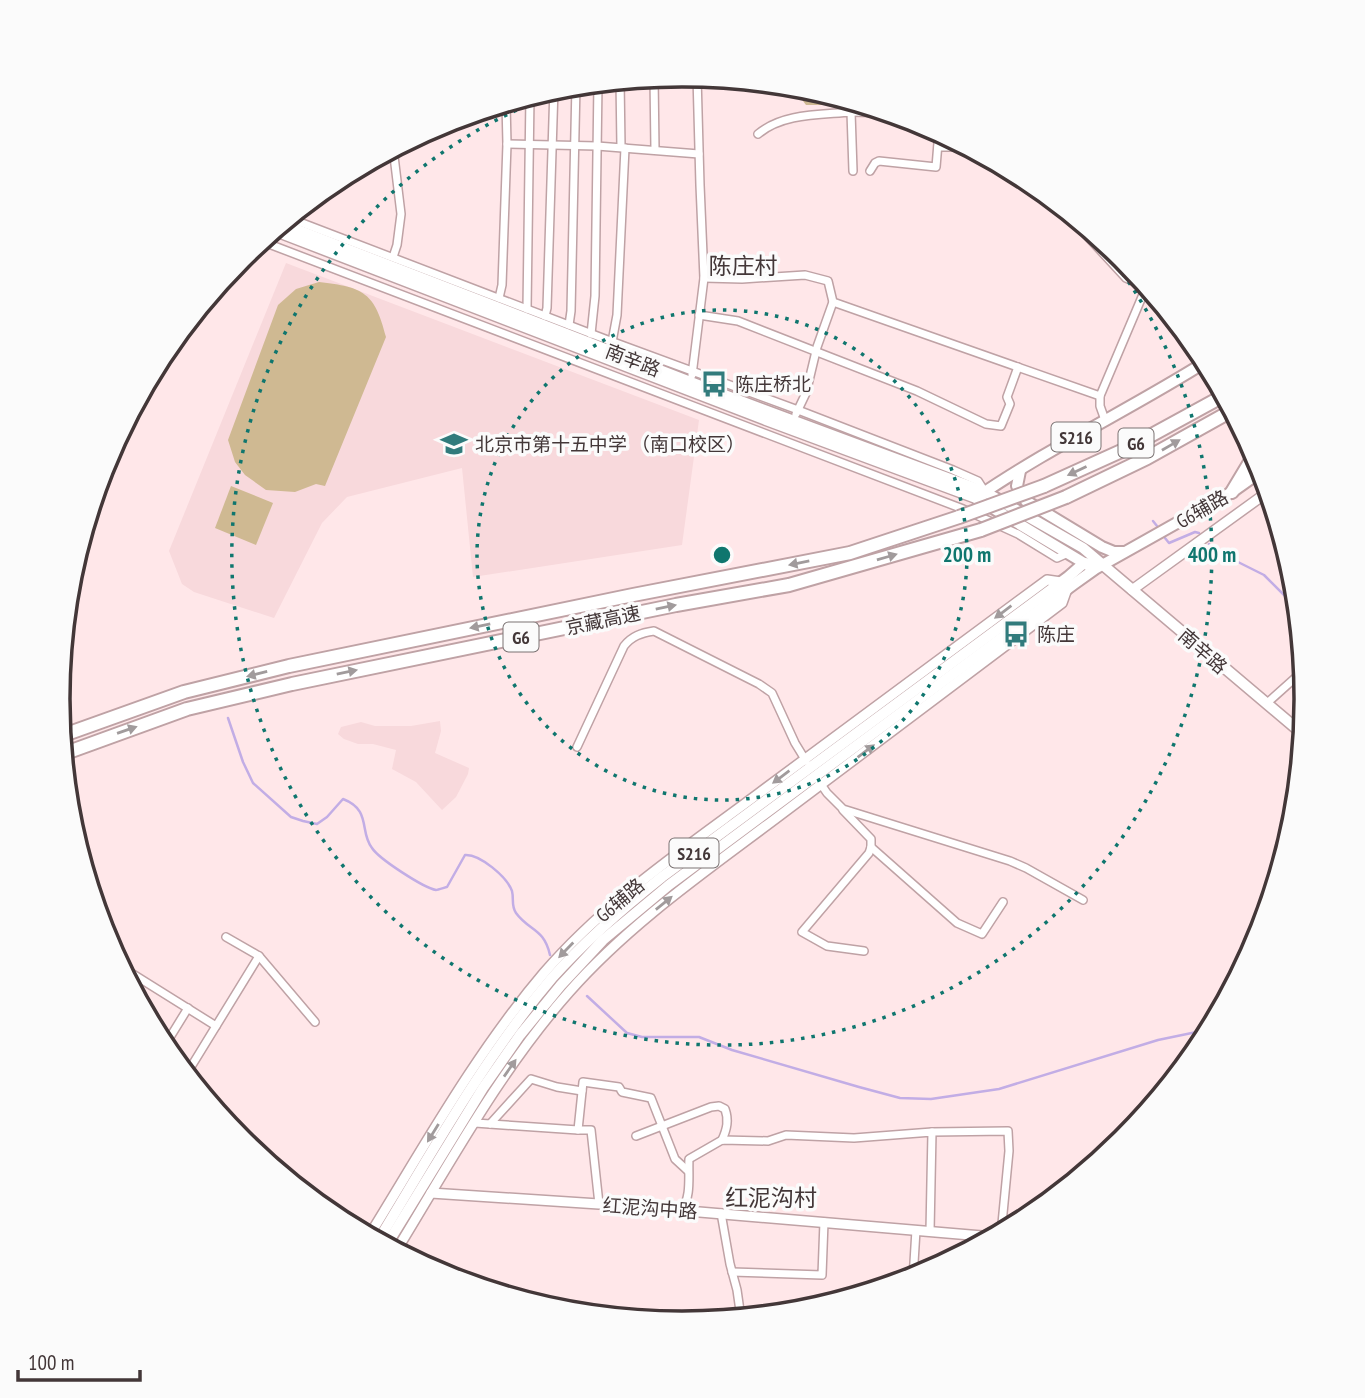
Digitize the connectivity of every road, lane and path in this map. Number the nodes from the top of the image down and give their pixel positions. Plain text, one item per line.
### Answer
1 (697, 87) edge
2 (654, 88) edge
3 (620, 90) edge
4 (598, 93) edge
5 (576, 96) edge
6 (554, 100) edge
7 (530, 106) edge
8 (851, 112) junction
9 (857, 112) edge
10 (506, 113) edge
11 (758, 134) dead end
12 (938, 143) edge
13 (507, 144) junction
14 (529, 145) junction
15 (552, 145) junction
16 (575, 146) junction
17 (597, 146) junction
18 (623, 147) junction
19 (938, 147) junction
20 (947, 147) edge
21 (655, 150) junction
22 (699, 154) junction
23 (394, 159) edge
24 (853, 171) dead end
25 (870, 171) dead end
26 (299, 222) edge
27 (292, 228) edge
28 (284, 234) edge
29 (272, 245) edge
30 (393, 257) junction
31 (1108, 259) edge
32 (704, 278) junction
33 (1128, 279) edge
34 (1142, 294) edge
35 (499, 298) junction
36 (833, 302) junction
37 (527, 309) junction
38 (699, 315) junction
39 (545, 316) junction
40 (569, 325) junction
41 (590, 334) junction
42 (612, 342) junction
43 (816, 352) junction
44 (1018, 367) junction
45 (1197, 368) edge
46 (691, 381) junction
47 (1100, 396) junction
48 (1217, 400) edge
49 (684, 402) junction
50 (798, 410) junction
51 (1225, 415) edge
52 (1105, 420) junction
53 (793, 421) junction
54 (1248, 466) edge
55 (1020, 471) junction
56 (1253, 477) edge
57 (1232, 492) junction
58 (981, 495) junction
59 (1260, 497) edge
60 (961, 513) junction
61 (1126, 552) junction
62 (1068, 553) junction
63 (1084, 563) junction
64 (1099, 567) junction
65 (1064, 585) junction
66 (1132, 590) junction
67 (1294, 679) edge
68 (1266, 704) junction
69 (1294, 727) edge
70 (71, 732) edge
71 (577, 747) dead end
72 (72, 750) edge
73 (813, 772) junction
74 (843, 809) junction
75 (871, 847) junction
76 (1083, 900) dead end
77 (1003, 902) dead end
78 (226, 937) dead end
79 (864, 951) dead end
80 (259, 956) junction
81 (136, 976) edge
82 (188, 1008) junction
83 (315, 1022) dead end
84 (216, 1026) junction
85 (171, 1036) edge
86 (192, 1065) edge
87 (582, 1091) junction
88 (475, 1123) junction
89 (491, 1124) junction
90 (662, 1126) junction
91 (578, 1129) junction
92 (932, 1132) junction
93 (636, 1136) dead end
94 (722, 1140) junction
95 (688, 1171) junction
96 (431, 1193) junction
97 (599, 1204) junction
98 (681, 1210) junction
99 (721, 1213) junction
100 (1002, 1221) edge
101 (824, 1222) junction
102 (374, 1228) edge
103 (916, 1230) junction
104 (930, 1231) junction
105 (383, 1233) edge
106 (977, 1235) edge
107 (391, 1237) edge
108 (401, 1242) edge
109 (914, 1266) edge
110 (732, 1272) junction
111 (740, 1308) edge

1 - 22 street
2 - 21 street
3 - 18 street
4 - 17 street
5 - 16 street
6 - 15 street
7 - 14 street
8 - 9 street
8 - 11 street
8 - 24 street
10 - 13 street
12 - 19 street
13 - 14 street
13 - 35 street
14 - 15 street
14 - 37 street
15 - 16 street
15 - 39 street
16 - 17 street
16 - 40 street
17 - 18 street
17 - 41 street
18 - 21 street
18 - 42 street
19 - 20 street
19 - 25 street
21 - 22 street
22 - 32 street
23 - 30 street
26 - 30 street
27 - 46 main road, 南辛路
28 - 46 main road, 南辛路
29 - 49 street
30 - 35 street
31 - 33 street
32 - 36 street
32 - 38 street
34 - 47 street
35 - 37 street
36 - 43 street
36 - 44 street
37 - 39 street
38 - 43 street
38 - 46 street
39 - 40 street
40 - 41 street
41 - 42 street
42 - 46 street
43 - 44 street
43 - 50 street
44 - 47 street
45 - 52 main road, S216
46 - 49 street
46 - 50 street
46 - 53 main road, 南辛路
46 - 58 main road, 南辛路
47 - 52 street
48 -> 60 highway, 京藏高速 / G6, bridge
49 - 60 street
50 - 53 street
50 - 58 street
72 -> 51 highway, 京藏高速 / G6, bridge
52 - 55 main road, S216
53 - 58 main road, 南辛路
54 - 57 highway
55 - 58 main road, S216
55 - 61 main road
56 - 57 main road, G6辅路 / S216
57 - 61 main road, G6辅路 / S216
58 - 60 street
58 - 62 main road
58 - 64 main road
59 - 66 street
60 - 62 street
60 -> 70 highway, 京藏高速 / G6
61 - 64 main road, G6辅路 / S216
62 - 63 main road
63 - 64 main road
63 - 65 main road, G6辅路 / S216
64 - 65 main road, G6辅路 / S216
64 - 66 main road, 南辛路
65 - 73 main road, G6辅路 / S216
65 -> 73 street, G6辅路 / S216
66 - 68 main road, 南辛路
67 - 68 street
68 - 69 main road, 南辛路
71 - 73 street
73 - 74 street
88 -> 73 street, G6辅路 / S216
73 -> 102 street, G6辅路 / S216
73 - 105 main road, G6辅路 / S216
73 - 107 main road, G6辅路 / S216
74 - 75 street
74 - 76 street
75 - 77 street
75 - 79 street
78 - 80 street
80 - 83 street
80 - 84 street
81 - 82 street
82 - 84 street
82 - 85 street
84 - 86 street
87 - 89 street
87 - 90 street
87 - 91 street
88 - 89 street
88 - 96 street, G6辅路 / S216
89 - 91 street
90 - 93 street
90 - 94 street
90 - 95 street
91 - 97 street
92 - 94 street
92 - 100 street
92 - 104 street
94 - 95 street
95 - 98 street
96 - 97 street, 红泥沟中路
96 - 108 street, G6辅路 / S216
97 - 98 street, 红泥沟中路
98 - 99 street, 红泥沟中路
99 - 101 street, 红泥沟中路
99 - 110 street
101 - 103 street, 红泥沟中路
101 - 110 street
103 - 104 street, 红泥沟中路
103 - 109 street
104 - 106 street, 红泥沟中路
110 - 111 street

